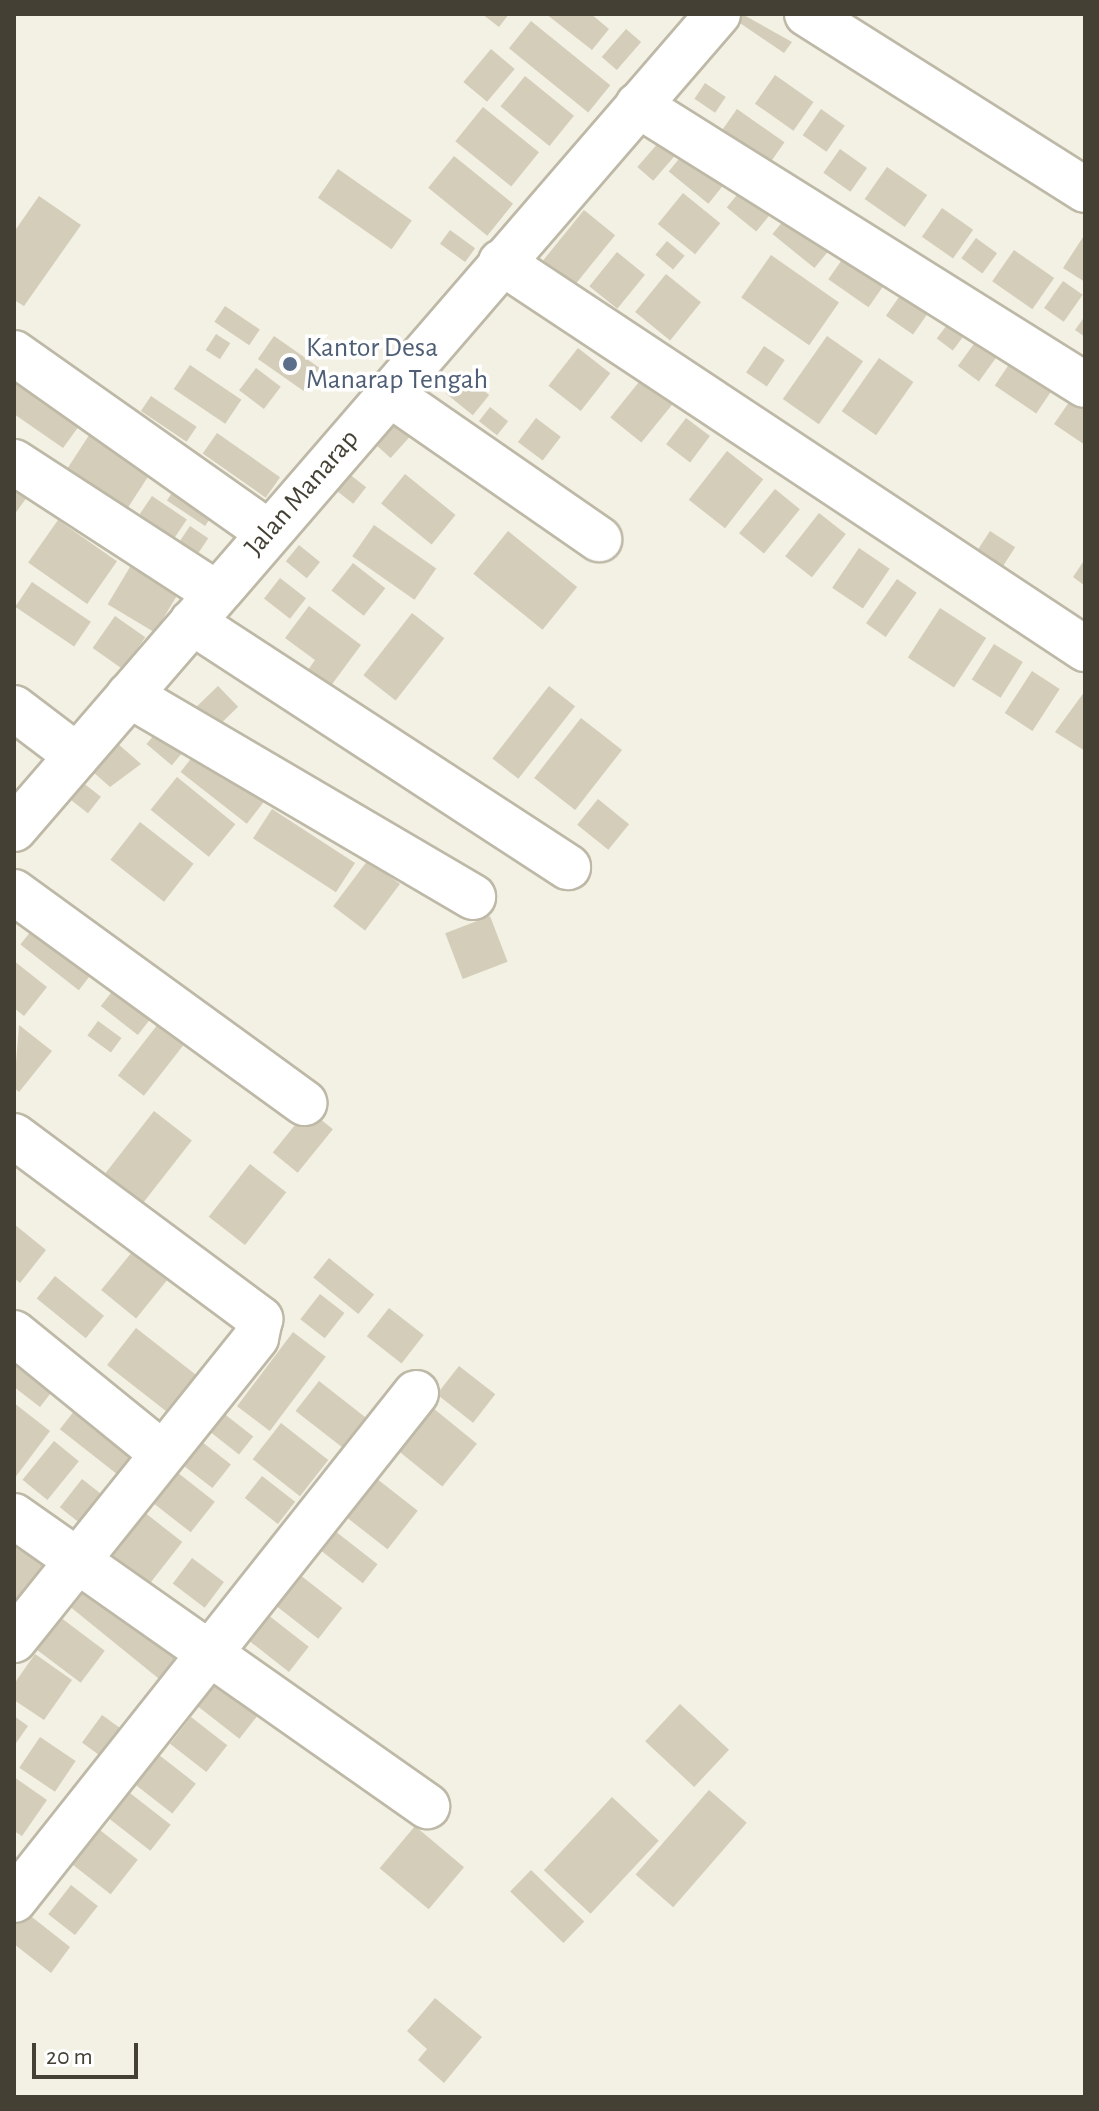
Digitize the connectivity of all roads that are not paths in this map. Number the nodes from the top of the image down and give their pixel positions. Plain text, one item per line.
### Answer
1 (718, 14) edge
2 (807, 14) edge
3 (638, 105) junction
4 (1085, 190) edge
5 (501, 262) junction
6 (14, 353) edge
7 (1085, 385) edge
8 (388, 393) junction
9 (14, 462) edge
10 (268, 532) junction
11 (599, 539) dead end
12 (204, 607) junction
13 (1085, 649) edge
14 (129, 695) junction
15 (14, 708) edge
16 (77, 756) junction
17 (17, 821) edge
18 (568, 867) dead end
19 (14, 892) edge
20 (473, 897) dead end
21 (304, 1103) dead end
22 (14, 1136) edge
23 (14, 1333) edge
24 (416, 1393) dead end
25 (159, 1451) junction
26 (14, 1516) edge
27 (82, 1560) junction
28 (14, 1640) edge
29 (212, 1657) junction
30 (427, 1806) dead end
31 (14, 1900) edge

1 - 3 street, Jalan Manarap
2 - 4 street
3 - 5 street, Jalan Manarap
3 - 7 street
5 - 8 street, Jalan Manarap
5 - 13 street
6 - 10 street
8 - 10 street, Jalan Manarap
8 - 11 street
9 - 12 street
10 - 12 street, Jalan Manarap
12 - 14 street, Jalan Manarap
12 - 18 street
14 - 16 street, Jalan Manarap
14 - 20 street
15 - 16 street
16 - 17 street, Jalan Manarap
19 - 21 street
22 - 25 street
23 - 25 street
24 - 29 street
25 - 27 street
26 - 27 street
27 - 28 street
27 - 29 street
29 - 30 street
29 - 31 street

